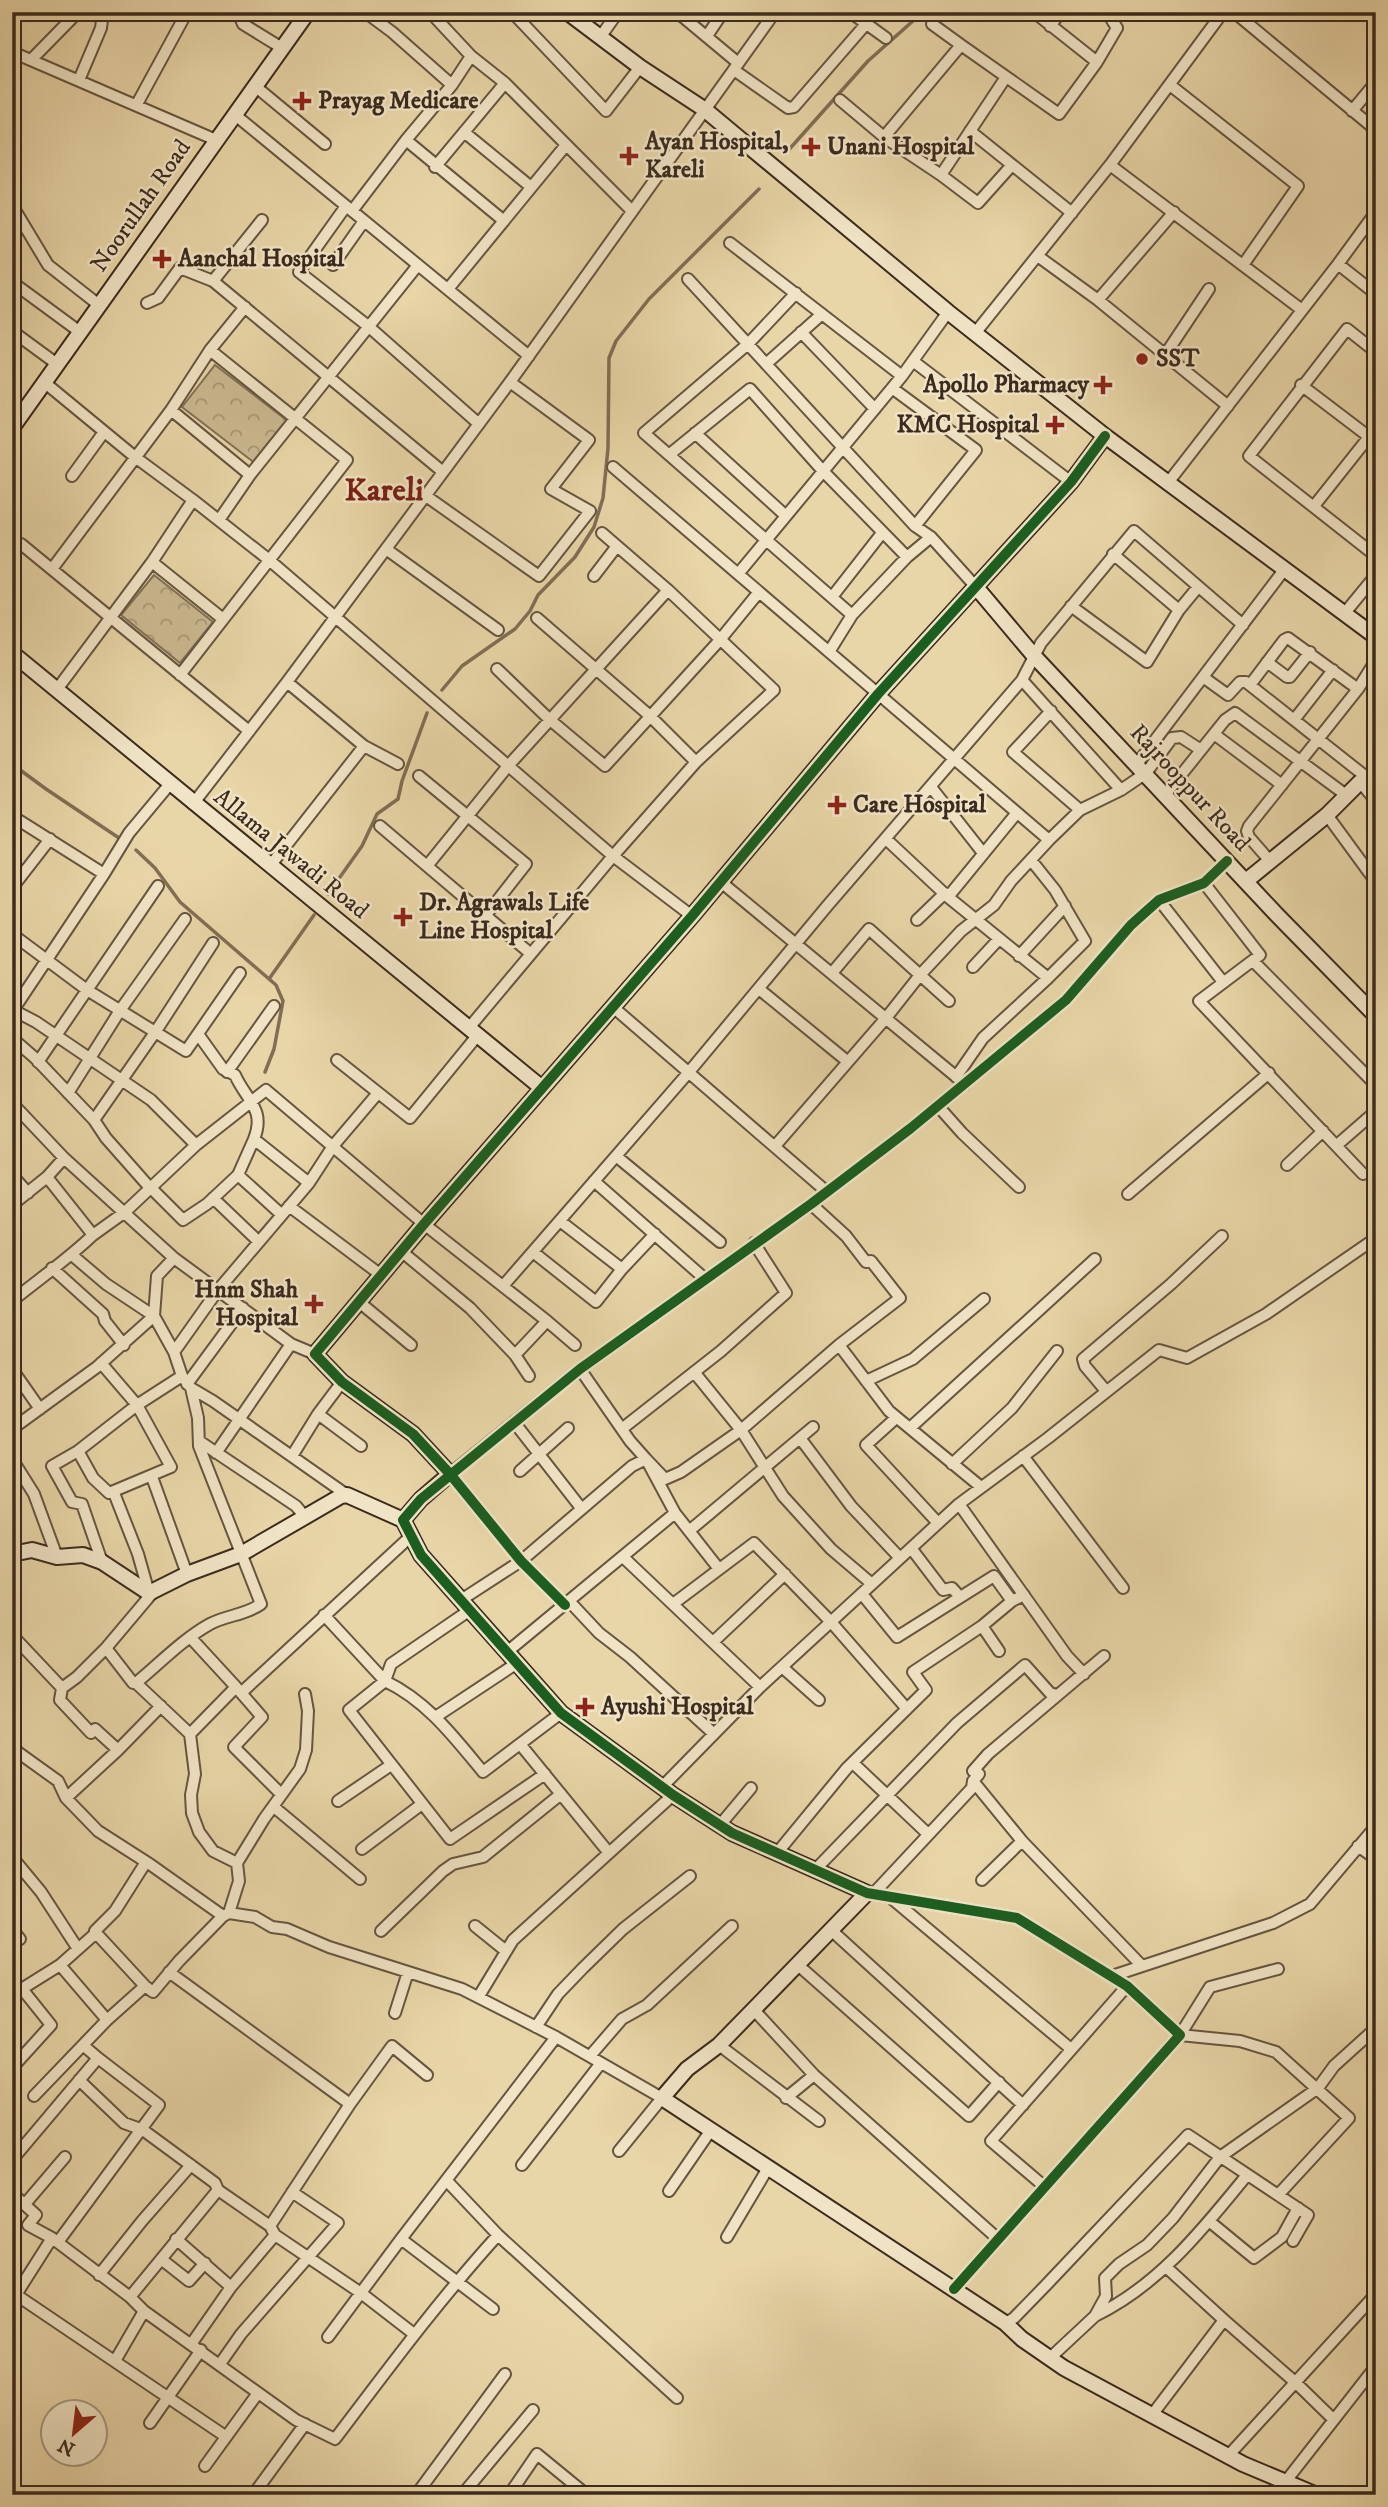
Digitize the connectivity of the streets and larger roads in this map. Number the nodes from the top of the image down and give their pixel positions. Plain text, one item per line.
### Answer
1 (78, 12) edge
2 (103, 12) edge
3 (187, 12) edge
4 (243, 12) edge
5 (308, 12) edge
6 (365, 12) edge
7 (430, 12) edge
8 (512, 12) edge
9 (567, 12) edge
10 (618, 12) edge
11 (677, 12) edge
12 (723, 12) edge
13 (775, 12) edge
14 (849, 12) edge
15 (1034, 12) edge
16 (1061, 12) edge
17 (1107, 12) edge
18 (1223, 12) edge
19 (1240, 14) edge
20 (866, 24) junction
21 (932, 24) dead end
22 (1050, 26) junction
23 (601, 36) junction
24 (707, 36) junction
25 (886, 38) dead end
26 (961, 45) junction
27 (282, 48) junction
28 (12, 52) edge
29 (471, 56) junction
30 (31, 60) junction
31 (1097, 62) junction
32 (735, 66) junction
33 (640, 67) junction
34 (1006, 77) junction
35 (79, 80) junction
36 (1376, 82) edge
37 (505, 83) junction
38 (452, 85) junction
39 (1170, 85) junction
40 (255, 86) junction
41 (840, 100) dead end
42 (137, 104) junction
43 (704, 109) junction
44 (1352, 110) junction
45 (234, 114) junction
46 (1376, 130) edge
47 (970, 131) junction
48 (464, 132) junction
49 (884, 137) junction
50 (216, 140) junction
51 (406, 140) junction
52 (325, 144) dead end
53 (566, 145) junction
54 (1012, 165) junction
55 (1110, 165) junction
56 (435, 167) junction
57 (941, 175) junction
58 (531, 187) junction
59 (12, 205) edge
60 (349, 208) junction
61 (632, 211) junction
62 (1174, 212) junction
63 (1376, 212) edge
64 (1072, 213) junction
65 (262, 220) dead end
66 (365, 221) junction
67 (504, 221) junction
68 (730, 243) dead end
69 (1039, 257) junction
70 (1338, 264) junction
71 (333, 265) dead end
72 (418, 265) junction
73 (1243, 265) junction
74 (688, 279) dead end
75 (213, 281) junction
76 (12, 282) edge
77 (448, 289) junction
78 (1209, 289) dead end
79 (1375, 292) edge
80 (796, 293) junction
81 (1098, 300) junction
82 (147, 303) dead end
83 (99, 305) junction
84 (245, 307) junction
85 (1302, 310) junction
86 (948, 312) junction
87 (822, 314) junction
88 (368, 326) junction
89 (12, 331) edge
90 (80, 332) junction
91 (801, 332) junction
92 (976, 332) junction
93 (748, 344) junction
94 (210, 350) junction
95 (1376, 352) edge
96 (1165, 355) junction
97 (529, 356) junction
98 (913, 361) junction
99 (57, 364) junction
100 (766, 364) junction
101 (329, 376) junction
102 (902, 376) junction
103 (44, 382) junction
104 (510, 382) junction
105 (1301, 385) junction
106 (892, 388) junction
107 (1228, 406) junction
108 (875, 409) junction
109 (171, 410) junction
110 (296, 419) junction
111 (479, 424) junction
112 (12, 428) edge
113 (104, 432) junction
114 (1372, 432) edge
115 (695, 433) junction
116 (1105, 436) junction
117 (843, 447) junction
118 (670, 454) junction
119 (135, 457) junction
120 (613, 467) dead end
121 (822, 470) junction
122 (443, 472) junction
123 (250, 475) junction
124 (72, 476) dead end
125 (1071, 482) junction
126 (1167, 484) junction
127 (426, 496) junction
128 (193, 500) junction
129 (1314, 506) junction
130 (786, 516) junction
131 (219, 520) junction
132 (915, 526) junction
133 (602, 533) dead end
134 (882, 533) junction
135 (932, 537) junction
136 (765, 541) junction
137 (21, 544) dead end
138 (617, 546) junction
139 (386, 549) junction
140 (1113, 554) junction
141 (1376, 556) edge
142 (907, 557) junction
143 (268, 559) junction
144 (152, 562) junction
145 (52, 569) junction
146 (1284, 570) junction
147 (738, 574) junction
148 (1376, 575) edge
149 (594, 576) dead end
150 (976, 587) junction
151 (1198, 587) junction
152 (668, 590) junction
153 (759, 592) junction
154 (832, 597) junction
155 (1071, 606) junction
156 (1178, 610) junction
157 (1344, 614) junction
158 (852, 615) junction
159 (110, 618) junction
160 (336, 618) junction
161 (537, 618) dead end
162 (222, 619) junction
163 (1242, 625) junction
164 (498, 630) dead end
165 (1376, 637) edge
166 (719, 640) junction
167 (829, 652) junction
168 (1310, 652) junction
169 (12, 653) edge
170 (1035, 657) junction
171 (1376, 660) edge
172 (1267, 662) junction
173 (496, 669) dead end
174 (593, 670) junction
175 (1333, 670) junction
176 (180, 675) junction
177 (1203, 677) junction
178 (1022, 680) junction
179 (287, 682) junction
180 (1250, 685) junction
181 (58, 688) junction
182 (1358, 689) junction
183 (878, 694) junction
184 (1051, 711) junction
185 (650, 716) junction
186 (549, 719) junction
187 (1294, 720) junction
188 (249, 731) junction
189 (1214, 734) junction
190 (1319, 739) junction
191 (364, 746) junction
192 (1201, 750) junction
193 (955, 759) junction
194 (1302, 761) junction
195 (696, 762) junction
196 (398, 764) dead end
197 (508, 766) junction
198 (1142, 769) junction
199 (419, 776) dead end
200 (1369, 779) edge
201 (169, 785) junction
202 (1282, 785) junction
203 (931, 787) junction
204 (1121, 790) junction
205 (1165, 795) junction
206 (1346, 795) junction
207 (1376, 801) edge
208 (193, 804) junction
209 (1080, 810) junction
210 (1016, 814) junction
211 (1327, 815) junction
212 (12, 816) edge
213 (467, 817) junction
214 (380, 826) dead end
215 (50, 839) junction
216 (886, 839) junction
217 (1049, 840) junction
218 (983, 853) junction
219 (613, 856) junction
220 (1031, 860) junction
221 (1270, 860) junction
222 (1227, 861) junction
223 (270, 866) junction
224 (427, 866) junction
225 (104, 874) junction
226 (1246, 881) junction
227 (1376, 881) edge
228 (721, 882) junction
229 (1204, 883) junction
230 (158, 886) dead end
231 (12, 888) edge
232 (946, 895) junction
233 (1159, 900) junction
234 (1065, 906) junction
235 (486, 915) junction
236 (692, 916) junction
237 (185, 919) dead end
238 (917, 920) dead end
239 (975, 920) junction
240 (12, 934) edge
241 (999, 939) junction
242 (213, 943) dead end
243 (796, 944) junction
244 (531, 954) junction
245 (1019, 956) junction
246 (45, 961) junction
247 (1253, 961) junction
248 (973, 967) dead end
249 (240, 973) dead end
250 (832, 973) junction
251 (920, 975) junction
252 (1048, 978) junction
253 (1223, 982) junction
254 (758, 989) junction
255 (87, 990) junction
256 (949, 1001) dead end
257 (274, 1006) dead end
258 (613, 1007) junction
259 (121, 1009) junction
260 (13, 1011) edge
261 (1376, 1016) edge
262 (886, 1018) junction
263 (156, 1031) junction
264 (473, 1032) junction
265 (198, 1034) junction
266 (57, 1036) junction
267 (12, 1038) edge
268 (90, 1059) junction
269 (337, 1060) dead end
270 (847, 1061) junction
271 (38, 1062) junction
272 (227, 1072) junction
273 (689, 1072) junction
274 (1269, 1073) junction
275 (122, 1080) junction
276 (961, 1080) junction
277 (1376, 1085) edge
278 (542, 1088) junction
279 (68, 1093) junction
280 (378, 1093) junction
281 (251, 1102) junction
282 (12, 1103) edge
283 (938, 1106) junction
284 (1376, 1111) edge
285 (93, 1120) junction
286 (1323, 1131) junction
287 (254, 1139) junction
288 (196, 1144) junction
289 (1337, 1145) junction
290 (333, 1146) junction
291 (775, 1146) junction
292 (616, 1156) junction
293 (64, 1158) junction
294 (1287, 1164) dead end
295 (238, 1174) junction
296 (1363, 1174) dead end
297 (12, 1175) edge
298 (47, 1177) junction
299 (594, 1181) junction
300 (309, 1183) junction
301 (1019, 1186) dead end
302 (151, 1189) junction
303 (827, 1192) junction
304 (28, 1193) junction
305 (1128, 1194) dead end
306 (213, 1198) junction
307 (811, 1203) junction
308 (12, 1205) edge
309 (286, 1210) junction
310 (125, 1212) junction
311 (560, 1221) junction
312 (424, 1224) junction
313 (655, 1234) junction
314 (93, 1235) junction
315 (1222, 1236) dead end
316 (1376, 1238) edge
317 (259, 1242) junction
318 (720, 1242) dead end
319 (754, 1243) junction
320 (401, 1251) junction
321 (533, 1252) junction
322 (72, 1255) junction
323 (174, 1258) junction
324 (1095, 1259) dead end
325 (52, 1268) junction
326 (622, 1269) junction
327 (381, 1275) junction
328 (704, 1278) junction
329 (503, 1286) junction
330 (218, 1290) junction
331 (984, 1299) dead end
332 (12, 1301) edge
333 (358, 1301) junction
334 (243, 1308) junction
335 (154, 1316) junction
336 (547, 1321) junction
337 (291, 1344) junction
338 (124, 1345) junction
339 (411, 1345) dead end
340 (575, 1345) dead end
341 (839, 1345) junction
342 (1058, 1351) dead end
343 (174, 1352) junction
344 (315, 1354) junction
345 (515, 1356) junction
346 (101, 1363) junction
347 (12, 1369) edge
348 (580, 1369) junction
349 (694, 1372) junction
350 (530, 1377) dead end
351 (866, 1381) junction
352 (342, 1382) junction
353 (187, 1383) junction
354 (1106, 1391) junction
355 (137, 1405) junction
356 (40, 1409) junction
357 (318, 1414) junction
358 (896, 1418) junction
359 (240, 1420) junction
360 (514, 1422) junction
361 (813, 1427) dead end
362 (568, 1428) dead end
363 (623, 1428) junction
364 (910, 1428) junction
365 (12, 1429) edge
366 (741, 1430) junction
367 (800, 1438) junction
368 (199, 1441) junction
369 (361, 1446) dead end
370 (78, 1451) junction
371 (216, 1453) junction
372 (539, 1454) junction
373 (292, 1456) junction
374 (1023, 1456) junction
375 (12, 1459) edge
376 (646, 1460) junction
377 (952, 1464) junction
378 (767, 1468) junction
379 (520, 1471) dead end
380 (450, 1474) junction
381 (152, 1477) junction
382 (981, 1487) junction
383 (109, 1493) junction
384 (347, 1495) junction
385 (959, 1504) junction
386 (581, 1508) junction
387 (675, 1513) junction
388 (305, 1517) junction
389 (403, 1520) junction
390 (938, 1523) junction
391 (689, 1531) junction
392 (411, 1536) junction
393 (911, 1548) junction
394 (12, 1554) edge
395 (241, 1554) junction
396 (57, 1557) junction
397 (623, 1557) junction
398 (900, 1558) junction
399 (521, 1561) junction
400 (102, 1562) junction
401 (719, 1569) junction
402 (187, 1574) junction
403 (785, 1574) junction
404 (872, 1584) junction
405 (1123, 1588) dead end
406 (152, 1592) junction
407 (862, 1594) junction
408 (1024, 1595) junction
409 (960, 1597) junction
410 (1012, 1601) junction
411 (567, 1603) junction
412 (673, 1604) junction
413 (466, 1605) junction
414 (324, 1615) junction
415 (831, 1622) junction
416 (982, 1626) junction
417 (12, 1635) edge
418 (190, 1637) junction
419 (713, 1642) junction
420 (106, 1648) junction
421 (999, 1651) dead end
422 (1104, 1656) dead end
423 (512, 1657) junction
424 (782, 1667) junction
425 (1084, 1674) junction
426 (385, 1681) junction
427 (136, 1683) junction
428 (760, 1687) junction
429 (62, 1688) junction
430 (239, 1690) junction
431 (305, 1694) dead end
432 (1056, 1695) junction
433 (819, 1700) dead end
434 (160, 1706) junction
435 (906, 1709) junction
436 (561, 1713) junction
437 (437, 1716) junction
438 (190, 1734) junction
439 (714, 1734) junction
440 (520, 1744) junction
441 (12, 1745) edge
442 (118, 1750) junction
443 (853, 1762) junction
444 (391, 1765) junction
445 (545, 1774) junction
446 (973, 1781) junction
447 (751, 1788) dead end
448 (668, 1791) junction
449 (281, 1794) junction
450 (561, 1794) junction
451 (886, 1794) junction
452 (66, 1798) junction
453 (338, 1801) dead end
454 (422, 1804) junction
455 (274, 1807) junction
456 (720, 1825) junction
457 (1376, 1826) edge
458 (929, 1834) junction
459 (1022, 1841) junction
460 (1358, 1846) junction
461 (362, 1849) dead end
462 (609, 1853) junction
463 (778, 1853) junction
464 (12, 1857) edge
465 (1376, 1860) edge
466 (146, 1862) junction
467 (237, 1863) junction
468 (815, 1870) junction
469 (690, 1877) dead end
470 (360, 1879) dead end
471 (982, 1880) dead end
472 (870, 1893) junction
473 (890, 1896) junction
474 (226, 1915) junction
475 (475, 1926) dead end
476 (732, 1926) dead end
477 (12, 1929) edge
478 (831, 1930) junction
479 (381, 1931) dead end
480 (96, 1933) junction
481 (20, 1939) dead end
482 (78, 1949) junction
483 (506, 1951) junction
484 (60, 1965) junction
485 (797, 1965) junction
486 (1142, 1966) junction
487 (1278, 1969) dead end
488 (169, 1972) junction
489 (408, 1972) junction
490 (1112, 1976) junction
491 (145, 1986) junction
492 (1127, 1986) junction
493 (18, 1993) edge
494 (479, 1996) junction
495 (754, 2010) junction
496 (395, 2013) dead end
497 (107, 2020) junction
498 (536, 2027) junction
499 (1376, 2028) edge
500 (1180, 2035) junction
501 (556, 2037) junction
502 (719, 2045) junction
503 (84, 2046) junction
504 (1071, 2049) junction
505 (590, 2056) junction
506 (98, 2058) junction
507 (601, 2063) junction
508 (12, 2068) edge
509 (427, 2075) dead end
510 (814, 2075) junction
511 (79, 2080) junction
512 (999, 2082) junction
513 (1318, 2088) junction
514 (34, 2096) dead end
515 (662, 2098) junction
516 (786, 2098) junction
517 (351, 2104) junction
518 (1023, 2105) junction
519 (819, 2121) dead end
520 (142, 2130) junction
521 (711, 2130) junction
522 (619, 2151) dead end
523 (65, 2157) dead end
524 (1220, 2157) junction
525 (12, 2160) edge
526 (191, 2165) junction
527 (522, 2165) dead end
528 (768, 2168) junction
529 (1247, 2175) junction
530 (447, 2181) junction
531 (1045, 2187) junction
532 (218, 2190) junction
533 (669, 2191) dead end
534 (292, 2192) junction
535 (12, 2193) edge
536 (1278, 2195) junction
537 (25, 2204) junction
538 (1298, 2208) junction
539 (1209, 2221) junction
540 (273, 2231) junction
541 (498, 2235) junction
542 (727, 2237) dead end
543 (997, 2238) junction
544 (176, 2239) junction
545 (401, 2239) junction
546 (55, 2240) junction
547 (1293, 2241) dead end
548 (308, 2257) junction
549 (161, 2259) junction
550 (205, 2263) junction
551 (1166, 2267) junction
552 (99, 2275) junction
553 (455, 2282) junction
554 (231, 2287) junction
555 (954, 2289) junction
556 (361, 2293) junction
557 (1376, 2294) edge
558 (13, 2296) edge
559 (130, 2297) junction
560 (493, 2309) dead end
561 (144, 2311) junction
562 (1095, 2316) junction
563 (1224, 2320) junction
564 (1005, 2323) junction
565 (414, 2333) junction
566 (328, 2337) dead end
567 (196, 2347) junction
568 (1050, 2358) junction
569 (115, 2361) junction
570 (220, 2364) junction
571 (1376, 2366) edge
572 (505, 2374) dead end
573 (1295, 2382) junction
574 (258, 2393) junction
575 (169, 2398) junction
576 (677, 2398) dead end
577 (533, 2410) dead end
578 (1152, 2415) junction
579 (1333, 2419) junction
580 (150, 2423) dead end
581 (305, 2424) junction
582 (225, 2436) junction
583 (1228, 2456) junction
584 (205, 2466) dead end
585 (1286, 2481) junction
586 (468, 2493) edge
587 (253, 2495) edge
588 (416, 2495) edge
589 (509, 2495) edge
590 (587, 2495) edge
591 (1317, 2495) edge

1 - 30 street
2 - 35 street
3 - 42 street
4 - 27 street
5 - 27 street, Noorullah Road
6 - 38 street
7 - 29 street
8 - 33 street
9 - 23 street
10 - 23 street
11 - 24 street
12 - 24 street
13 - 32 street
14 - 20 street
15 - 22 street
16 - 22 street
17 - 31 street
18 - 39 street
19 - 44 street
20 - 25 street
20 - 32 street
21 - 26 street
22 - 31 street
23 - 33 street
24 - 32 street
26 - 34 street
26 - 49 street
27 - 40 street, Noorullah Road
28 - 30 street
29 - 37 street
29 - 38 street
30 - 35 street
31 - 34 street
32 - 43 street
33 - 43 street
34 - 47 street
35 - 42 street
36 - 44 street
37 - 48 street
37 - 53 street
38 - 51 street
39 - 55 street
39 - 73 street
40 - 45 street, Noorullah Road
40 - 52 street
41 - 49 street
42 - 50 street
43 - 61 street
43 - 86 street
44 - 46 street
45 - 50 street, Noorullah Road
45 - 60 street
47 - 54 street
47 - 57 street
48 - 56 street
48 - 58 street
49 - 57 street
50 - 83 street, Noorullah Road
51 - 56 street
51 - 60 street
53 - 58 street
53 - 61 street
54 - 57 street
54 - 64 street
55 - 62 street
55 - 64 street
56 - 67 street
58 - 67 street
59 - 83 street
60 - 66 street
60 - 88 street
61 - 97 street
62 - 73 street
62 - 81 street
63 - 70 street
64 - 69 street
65 - 75 street
66 - 71 street
66 - 72 street
67 - 77 street
68 - 80 street
69 - 81 street
69 - 92 street
70 - 79 street
70 - 85 street
72 - 77 street
72 - 88 street
73 - 85 street
74 - 93 street
75 - 82 street
75 - 84 street
76 - 90 street
77 - 97 street
78 - 96 street
80 - 87 street
80 - 93 street
81 - 96 street
83 - 90 street, Noorullah Road
84 - 94 street
84 - 101 street
85 - 107 street
86 - 92 street
86 - 98 street
87 - 91 street
87 - 102 street
88 - 101 street
88 - 111 street
89 - 99 street
90 - 99 street, Noorullah Road
91 - 100 street
91 - 108 street
92 - 116 street
93 - 100 street
93 - 118 street
94 - 109 street
94 - 110 street
95 - 105 street
96 - 107 street
97 - 104 street
98 - 102 street
98 - 125 street
99 - 103 street, Noorullah Road
100 - 117 street
101 - 110 street
101 - 122 street
102 - 106 street
103 - 112 street, Noorullah Road
103 - 113 street
104 - 111 street
104 - 127 street
105 - 114 street
105 - 129 street
106 - 108 street
106 - 132 street
107 - 126 street
108 - 117 street
109 - 119 street
109 - 123 street
110 - 123 street
110 - 143 street
111 - 122 street
113 - 119 street
113 - 124 street
114 - 129 street
115 - 118 street
115 - 121 street
115 - 130 street
116 - 125 street
116 - 126 street
117 - 121 street
117 - 132 street
118 - 136 street
119 - 128 street
119 - 145 street
120 - 147 street
121 - 130 street
121 - 134 street
122 - 127 street
123 - 131 street
125 - 150 street
126 - 146 street
127 - 139 street
128 - 131 street
128 - 144 street
129 - 141 street
130 - 136 street
131 - 143 street
132 - 135 street
133 - 138 street
134 - 142 street
134 - 154 street
135 - 142 street
135 - 150 street
136 - 147 street
136 - 154 street
137 - 145 street
138 - 149 street
138 - 152 street
139 - 160 street
139 - 164 street
140 - 151 street
140 - 155 street
140 - 156 street
142 - 158 street
143 - 160 street
143 - 162 street
144 - 159 street
144 - 162 street
145 - 159 street
146 - 157 street
146 - 163 street
147 - 153 street
148 - 157 street
150 - 170 street, Rajrooppur Road
150 - 183 street
151 - 156 street
151 - 163 street
152 - 166 street
152 - 174 street
153 - 166 street
153 - 167 street
154 - 158 street
155 - 156 street
155 - 170 street
157 - 165 street
158 - 167 street
159 - 176 street
159 - 181 street
160 - 179 street
160 - 197 street
161 - 174 street
162 - 176 street
163 - 177 street
166 - 185 street
166 - 195 street
167 - 183 street
168 - 172 street
168 - 172 street
168 - 175 street
169 - 181 street, Allama Jawadi Road
170 - 178 street
170 - 198 street, Rajrooppur Road
171 - 182 street
172 - 180 street
173 - 186 street
174 - 185 street
174 - 186 street
175 - 182 street
175 - 187 street
176 - 188 street
177 - 180 street
177 - 198 street
178 - 184 street
178 - 193 street
179 - 188 street
179 - 191 street
180 - 187 street
181 - 201 street, Allama Jawadi Road
182 - 190 street
183 - 193 street
183 - 228 street
184 - 204 street
184 - 209 street
185 - 186 street
185 - 195 street
186 - 197 street
187 - 190 street
188 - 208 street
189 - 192 street
189 - 194 street
189 - 202 street
190 - 194 street
190 - 200 street
191 - 196 street
191 - 223 street
192 - 198 street
192 - 205 street
193 - 203 street
193 - 210 street
194 - 202 street
194 - 206 street
195 - 219 street
197 - 213 street
197 - 219 street
198 - 204 street
198 - 205 street, Rajrooppur Road
199 - 213 street
200 - 206 street
200 - 207 street
201 - 208 street, Allama Jawadi Road
201 - 225 street
202 - 221 street
203 - 216 street
203 - 218 street
204 - 209 street
205 - 222 street, Rajrooppur Road
206 - 211 street
208 - 223 street, Allama Jawadi Road
209 - 217 street
210 - 217 street
210 - 218 street
211 - 221 street
211 - 227 street
212 - 215 street
213 - 224 street
213 - 235 street
214 - 224 street
215 - 225 street
215 - 231 street
216 - 232 street
216 - 243 street
217 - 220 street
218 - 232 street
219 - 236 street
219 - 244 street
220 - 234 street
220 - 239 street
221 - 226 street
222 - 226 street, Rajrooppur Road
222 - 229 street
223 - 264 street, Allama Jawadi Road
224 - 235 street
225 - 246 street
226 - 261 street, Rajrooppur Road
228 - 236 street
228 - 243 street
229 - 233 street
229 - 247 street
230 - 255 street
232 - 238 street
232 - 239 street
233 - 253 street
233 - 276 street
234 - 245 street
234 - 252 street
235 - 244 street
236 - 258 street
237 - 259 street
239 - 241 street
239 - 251 street
240 - 246 street
241 - 245 street
241 - 248 street
242 - 263 street
243 - 250 street
243 - 254 street
244 - 264 street
245 - 252 street
246 - 255 street
246 - 260 street
247 - 253 street
247 - 277 street
249 - 265 street
250 - 251 street
250 - 262 street
251 - 256 street
251 - 262 street
252 - 276 street
253 - 274 street
254 - 270 street
254 - 273 street
255 - 259 street
255 - 266 street
257 - 272 street
258 - 273 street
258 - 278 street
259 - 263 street
259 - 268 street
260 - 266 street
262 - 270 street
262 - 276 street
263 - 265 street
263 - 275 street
264 - 278 street, Allama Jawadi Road
264 - 280 street
265 - 272 street
266 - 268 street
266 - 271 street
267 - 271 street
268 - 275 street
268 - 279 street
269 - 280 street
270 - 291 street
271 - 279 street
272 - 281 street
273 - 291 street
273 - 292 street
274 - 286 street
274 - 305 street
275 - 285 street
275 - 288 street
276 - 283 street
278 - 312 street
279 - 285 street
280 - 290 street
281 - 287 street
281 - 288 street
281 - 290 street
282 - 293 street
283 - 301 street
283 - 303 street
284 - 289 street
285 - 302 street
286 - 289 street
286 - 294 street
287 - 295 street
287 - 300 street
288 - 302 street
289 - 296 street
290 - 300 street
290 - 312 street
291 - 303 street
292 - 299 street
292 - 318 street
293 - 298 street
293 - 310 street
295 - 306 street
295 - 309 street
297 - 304 street
298 - 304 street
298 - 314 street
299 - 311 street
299 - 313 street
300 - 309 street
302 - 306 street
302 - 310 street
303 - 307 street
304 - 308 street
306 - 317 street
307 - 319 street
307 - 341 street
309 - 317 street
309 - 327 street
310 - 314 street
310 - 323 street
311 - 321 street
311 - 326 street
312 - 320 street
312 - 329 street
313 - 326 street
313 - 328 street
314 - 322 street
315 - 354 street
316 - 354 street
317 - 330 street
319 - 328 street
319 - 349 street
320 - 327 street
320 - 345 street
321 - 326 street
321 - 329 street
322 - 325 street
322 - 335 street
323 - 330 street
323 - 335 street
324 - 364 street
325 - 332 street
325 - 338 street
327 - 333 street
328 - 348 street
329 - 336 street
330 - 334 street
330 - 343 street
331 - 351 street
333 - 339 street
333 - 344 street
334 - 337 street
334 - 353 street
335 - 338 street
335 - 343 street
336 - 340 street
336 - 345 street
337 - 344 street
337 - 359 street
338 - 346 street
341 - 351 street
341 - 366 street
342 - 377 street
343 - 353 street
344 - 352 street
345 - 350 street
346 - 355 street
346 - 356 street
347 - 356 street
348 - 360 street
348 - 363 street
349 - 363 street
349 - 366 street
351 - 358 street
352 - 357 street
352 - 380 street
353 - 355 street
353 - 359 street
353 - 368 street
354 - 374 street
355 - 370 street
355 - 381 street
356 - 365 street
357 - 369 street
357 - 373 street
358 - 364 street
358 - 390 street
359 - 371 street
359 - 373 street
360 - 372 street
360 - 380 street
361 - 367 street
362 - 372 street
363 - 376 street
364 - 377 street
366 - 376 street
366 - 378 street
367 - 378 street
367 - 398 street
368 - 371 street
368 - 395 street
370 - 383 street
370 - 400 street
371 - 388 street
372 - 379 street
372 - 386 street
373 - 384 street
374 - 382 street
374 - 405 street
375 - 396 street
376 - 386 street
376 - 387 street
377 - 382 street
378 - 391 street
378 - 404 street
380 - 389 street
380 - 399 street
381 - 383 street
381 - 402 street
382 - 385 street
383 - 406 street
384 - 388 street
384 - 389 street
385 - 390 street
385 - 408 street
386 - 399 street
387 - 391 street
387 - 397 street
388 - 395 street
389 - 392 street
390 - 393 street
391 - 401 street
392 - 413 street
392 - 414 street
393 - 398 street
393 - 409 street
394 - 396 street
395 - 402 street
395 - 418 street
396 - 400 street
397 - 411 street
397 - 412 street
398 - 404 street
399 - 411 street
399 - 413 street
400 - 406 street
401 - 403 street
401 - 412 street
402 - 406 street
403 - 415 street
403 - 419 street
404 - 407 street
406 - 420 street
407 - 409 street
407 - 415 street
408 - 410 street
408 - 425 street
409 - 410 street
410 - 416 street
411 - 423 street
411 - 439 street
412 - 419 street
413 - 423 street
413 - 426 street
414 - 426 street
414 - 430 street
415 - 424 street
415 - 435 street
416 - 421 street
416 - 435 street
417 - 429 street
418 - 427 street
418 - 430 street
419 - 428 street
420 - 427 street
420 - 429 street
422 - 425 street
423 - 436 street
423 - 437 street
424 - 428 street
424 - 433 street
425 - 432 street
426 - 437 street
426 - 444 street
427 - 434 street
428 - 439 street
429 - 442 street
430 - 438 street
430 - 449 street
431 - 449 street
432 - 446 street
432 - 451 street
434 - 438 street
434 - 442 street
435 - 443 street
436 - 440 street
436 - 448 street
437 - 440 street
438 - 467 street
439 - 448 street
440 - 445 street
441 - 452 street
442 - 452 street
443 - 451 street
443 - 463 street
444 - 453 street
444 - 454 street
445 - 450 street
445 - 454 street
446 - 458 street
446 - 459 street
447 - 456 street
448 - 456 street
448 - 462 street
449 - 455 street
450 - 462 street
450 - 479 street
451 - 458 street
451 - 468 street
452 - 466 street
454 - 461 street
455 - 467 street
455 - 470 street
456 - 463 street
457 - 460 street
458 - 472 street
459 - 471 street
459 - 486 street
460 - 465 street
460 - 486 street
462 - 483 street
463 - 468 street
464 - 482 street
466 - 474 street
466 - 480 street
467 - 474 street
468 - 472 street
469 - 498 street
472 - 473 street
472 - 478 street
473 - 490 street
473 - 504 street
474 - 488 street
474 - 489 street
475 - 483 street
476 - 505 street
477 - 481 street
478 - 485 street
478 - 512 street
480 - 482 street
480 - 491 street
482 - 484 street
483 - 494 street
484 - 493 street
484 - 497 street
485 - 495 street
485 - 512 street
486 - 490 street
487 - 500 street
488 - 491 street
488 - 517 street
489 - 494 street
489 - 496 street
490 - 492 street
491 - 497 street
492 - 500 street
492 - 504 street
493 - 508 street
494 - 498 street
495 - 502 street
495 - 510 street
497 - 503 street
498 - 501 street
499 - 513 street
500 - 513 street
500 - 531 street
501 - 505 street
501 - 530 street
502 - 515 street
502 - 516 street
503 - 506 street
503 - 514 street
504 - 518 street
505 - 507 street
506 - 511 street
506 - 520 street
507 - 515 street
507 - 527 street
509 - 517 street
510 - 516 street
510 - 543 street
511 - 520 street
511 - 525 street
512 - 518 street
513 - 524 street
513 - 536 street
515 - 521 street
515 - 522 street
516 - 519 street
517 - 534 street
518 - 531 street
520 - 526 street
520 - 546 street
521 - 528 street
521 - 533 street
523 - 537 street
524 - 529 street
524 - 562 street
524 - 564 street
526 - 532 street
526 - 552 street
528 - 542 street
528 - 555 street
529 - 536 street
529 - 539 street
530 - 541 street
530 - 545 street
531 - 543 street
532 - 540 street
532 - 544 street
534 - 540 street
534 - 548 street
535 - 537 street
536 - 538 street
537 - 546 street
538 - 539 street
538 - 547 street
539 - 551 street
540 - 548 street
540 - 554 street
541 - 553 street
541 - 576 street
543 - 555 street
544 - 549 street
544 - 550 street
545 - 553 street
545 - 556 street
546 - 552 street
546 - 558 street
548 - 556 street
548 - 570 street
549 - 550 street
549 - 559 street
550 - 554 street
551 - 562 street
551 - 563 street
552 - 559 street
553 - 560 street
553 - 565 street
554 - 567 street
555 - 564 street
556 - 565 street
556 - 566 street
557 - 573 street
558 - 569 street
559 - 561 street
561 - 567 street
561 - 569 street
562 - 568 street
563 - 573 street
563 - 578 street
564 - 568 street
565 - 581 street
567 - 570 street
567 - 575 street
568 - 578 street
569 - 575 street
570 - 574 street
571 - 579 street
572 - 588 street
573 - 579 street
573 - 583 street
574 - 581 street
574 - 582 street
575 - 580 street
575 - 582 street
577 - 586 street
578 - 583 street
579 - 585 street
581 - 587 street
582 - 584 street
583 - 585 street
585 - 591 street
589 - 590 street

